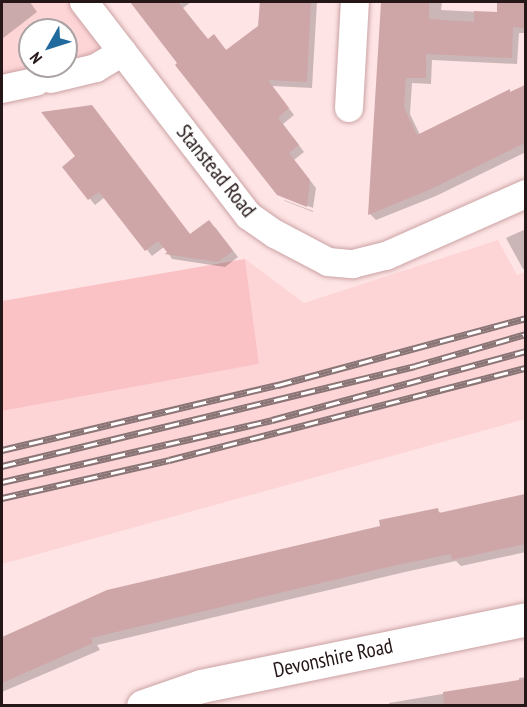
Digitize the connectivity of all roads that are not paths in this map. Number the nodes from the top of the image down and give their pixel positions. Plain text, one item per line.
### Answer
1 (84, 2) edge
2 (355, 2) edge
3 (123, 52) junction
4 (2, 89) edge
5 (349, 108) dead end
6 (525, 194) edge
7 (525, 619) edge
8 (143, 705) edge

1 - 3 street, Stanstead Road
2 - 5 street
3 - 4 street
3 - 6 street, Stanstead Road
7 - 8 street, Devonshire Road

